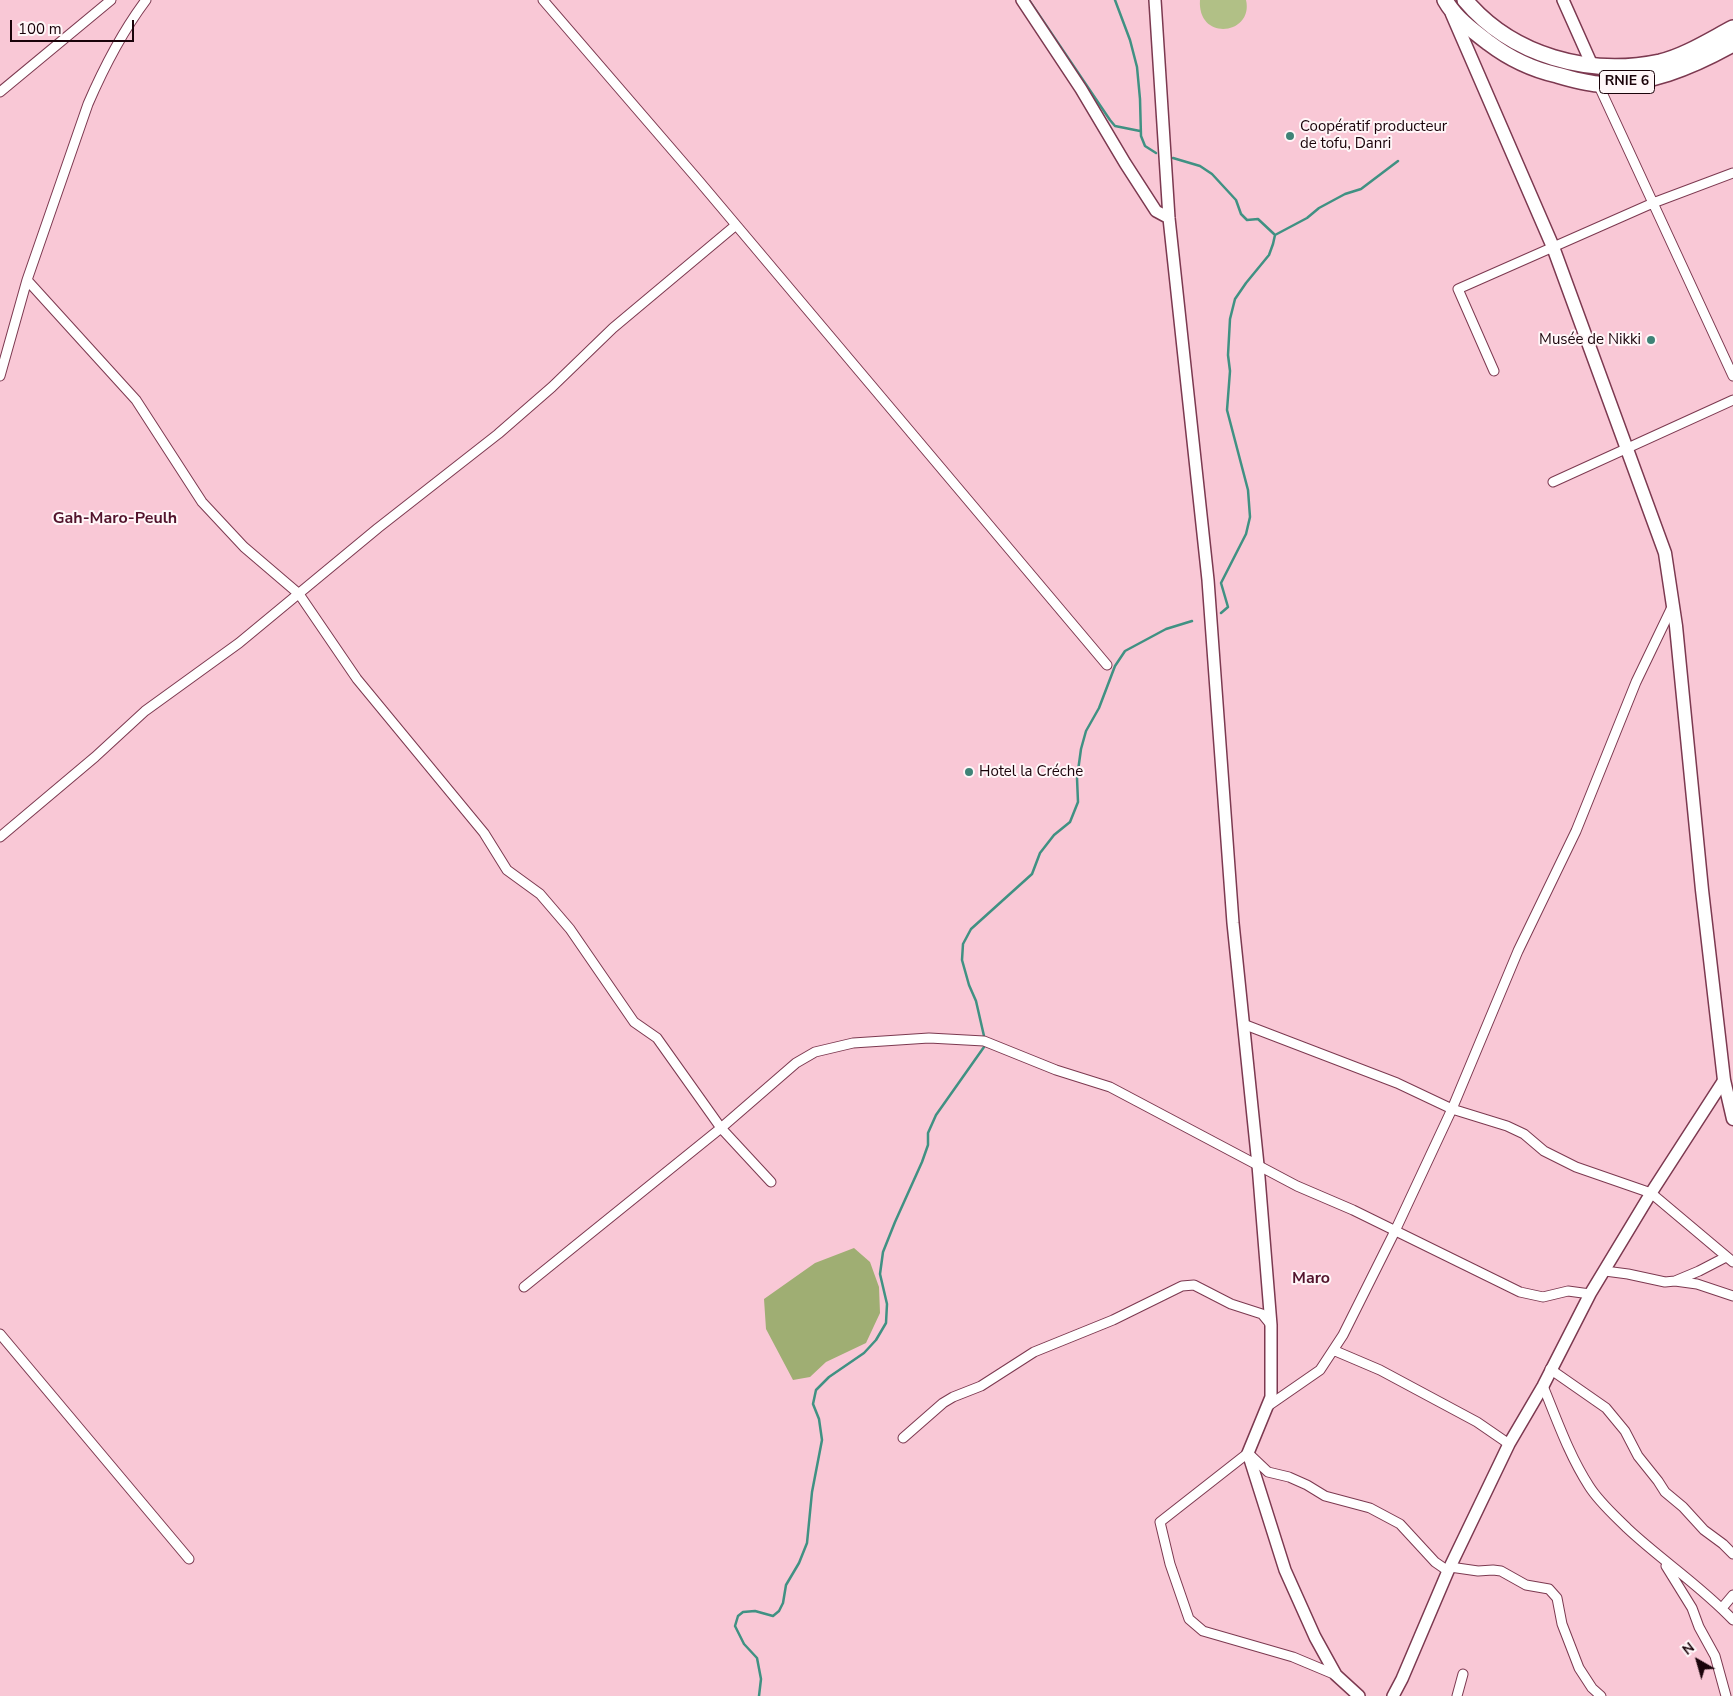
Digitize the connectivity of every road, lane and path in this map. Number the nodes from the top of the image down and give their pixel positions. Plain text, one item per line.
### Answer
1 (111, 0) edge
2 (146, 0) edge
3 (542, 0) edge
4 (1022, 0) edge
5 (1154, 0) edge
6 (1465, 0) edge
7 (1563, 0) edge
8 (1448, 5) edge
9 (1733, 28) edge
10 (1733, 44) edge
11 (1592, 65) junction
12 (1598, 84) junction
13 (0, 92) edge
14 (1733, 172) edge
15 (1653, 203) junction
16 (1169, 218) junction
17 (736, 225) junction
18 (1553, 247) junction
19 (27, 280) junction
20 (1494, 371) dead end
21 (0, 376) edge
22 (1733, 376) edge
23 (1733, 400) edge
24 (1626, 450) junction
25 (1554, 482) dead end
26 (299, 594) junction
27 (1673, 605) junction
28 (1107, 665) dead end
29 (0, 837) edge
30 (1243, 1024) junction
31 (1728, 1068) edge
32 (1724, 1080) junction
33 (1730, 1093) edge
34 (1452, 1109) junction
35 (1733, 1119) edge
36 (721, 1128) junction
37 (1258, 1164) junction
38 (772, 1182) dead end
39 (1651, 1193) junction
40 (1395, 1231) junction
41 (1730, 1259) edge
42 (1605, 1271) junction
43 (1675, 1281) junction
44 (524, 1287) dead end
45 (1590, 1294) junction
46 (1733, 1296) edge
47 (1271, 1325) junction
48 (0, 1334) edge
49 (1332, 1350) junction
50 (1550, 1370) junction
51 (1543, 1386) junction
52 (1268, 1406) junction
53 (903, 1438) dead end
54 (1510, 1444) junction
55 (1248, 1453) junction
56 (1733, 1554) edge
57 (1660, 1558) junction
58 (189, 1559) dead end
59 (1449, 1569) junction
60 (1733, 1595) edge
61 (1722, 1608) junction
62 (1733, 1620) edge
63 (1463, 1674) dead end
64 (1336, 1675) junction
65 (1359, 1696) edge
66 (1393, 1696) edge
67 (1457, 1696) edge
68 (1601, 1696) edge
69 (1726, 1696) edge

1 - 13 street
2 - 19 street
3 - 17 street
4 - 16 street
5 - 16 street
6 - 11 main road, RNIE 6
7 - 11 street
8 - 12 main road, RNIE 6
8 - 18 main road
9 - 11 main road, RNIE 6
10 - 12 main road, RNIE 6
12 - 15 street
14 - 15 street
15 - 18 street
15 - 22 street
16 - 30 street
17 - 26 street
17 - 28 street
18 - 20 street
18 - 24 main road
19 - 21 street
19 - 26 street
23 - 24 street
24 - 25 street
24 - 27 main road
26 - 29 street
26 - 36 street
27 - 31 main road
27 - 34 street
30 - 34 street
30 - 37 street
31 - 32 main road
32 - 33 main road
32 - 39 street
33 - 35 main road
34 - 39 street
34 - 40 street
36 - 37 street
36 - 38 street
36 - 44 street
37 - 40 street
37 - 47 street
39 - 41 street
39 - 42 street
40 - 45 street
40 - 49 street
41 - 43 street
42 - 43 street
42 - 45 street
43 - 46 street
45 - 50 street
47 - 52 street
47 - 53 street
48 - 58 street
49 - 52 street
49 - 54 street
50 - 51 street
50 - 56 street
51 - 54 street
51 - 57 street
52 - 55 street
54 - 59 street
55 - 59 street
55 - 64 street
55 - 64 street
57 - 61 street
57 - 69 street
59 - 66 street
59 - 68 street
60 - 61 street
61 - 62 street
63 - 67 street
64 - 65 street

